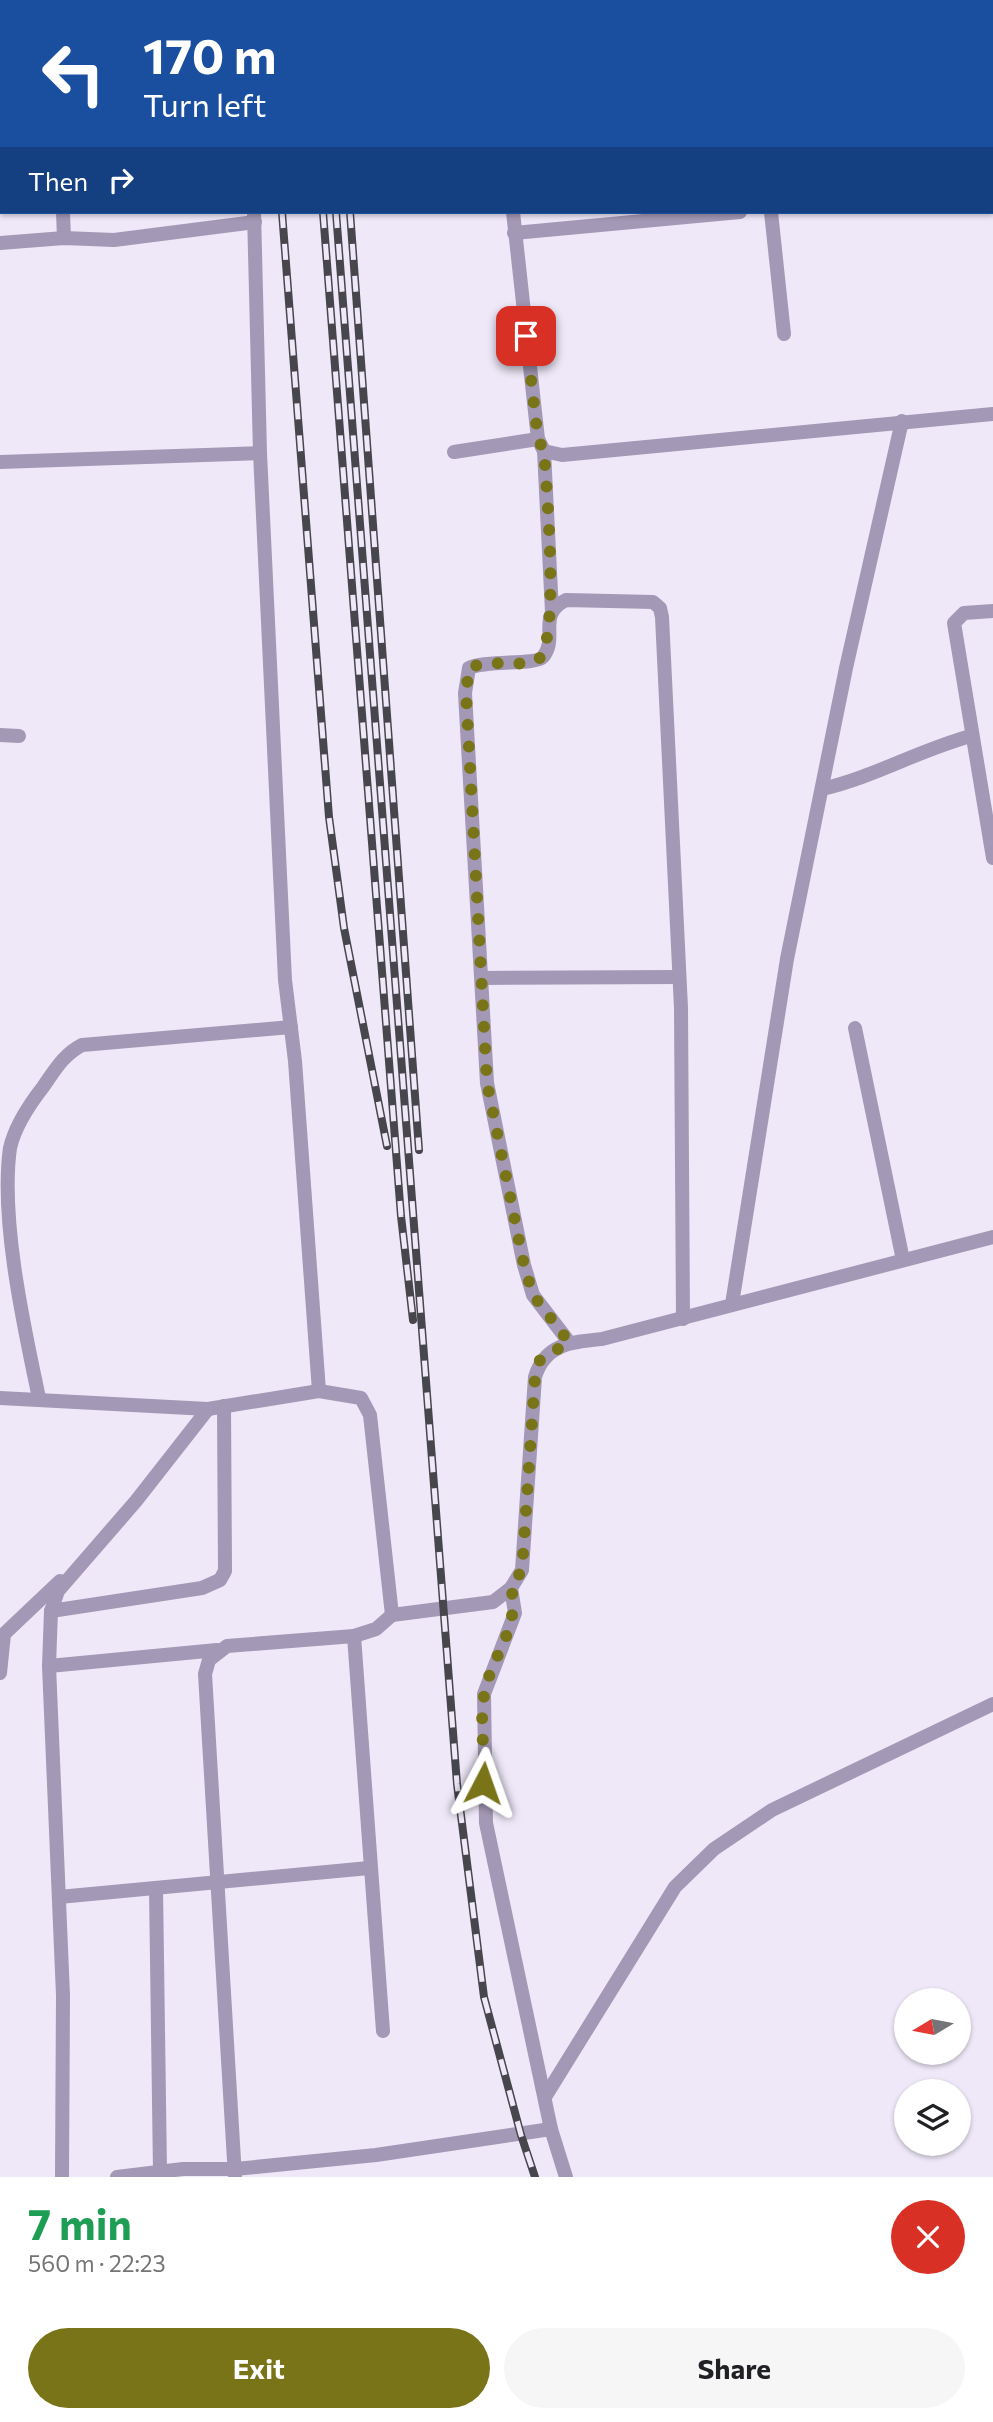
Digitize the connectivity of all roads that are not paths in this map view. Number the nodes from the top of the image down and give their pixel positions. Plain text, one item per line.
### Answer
1 (63, 214) edge
2 (513, 214) edge
3 (718, 214) edge
4 (771, 214) edge
5 (255, 217) edge
6 (514, 233) junction
7 (64, 238) junction
8 (0, 243) edge
9 (785, 334) dead end
10 (993, 414) edge
11 (902, 421) junction
12 (541, 445) junction
13 (454, 452) dead end
14 (260, 453) junction
15 (0, 462) edge
16 (993, 611) edge
17 (552, 612) junction
18 (0, 735) edge
19 (19, 736) dead end
20 (971, 736) junction
21 (822, 789) junction
22 (993, 858) edge
23 (679, 977) junction
24 (482, 978) junction
25 (290, 1027) junction
26 (855, 1028) dead end
27 (993, 1237) edge
28 (903, 1260) junction
29 (732, 1304) junction
30 (683, 1319) junction
31 (569, 1342) junction
32 (319, 1391) junction
33 (0, 1398) edge
34 (39, 1398) junction
35 (224, 1406) junction
36 (208, 1409) junction
37 (82, 1561) junction
38 (511, 1588) junction
39 (51, 1611) junction
40 (392, 1615) junction
41 (2, 1636) edge
42 (354, 1636) junction
43 (217, 1650) junction
44 (49, 1665) junction
45 (0, 1673) edge
46 (993, 1704) edge
47 (369, 1868) junction
48 (219, 1882) junction
49 (156, 1888) junction
50 (59, 1897) junction
51 (383, 2031) dead end
52 (545, 2097) junction
53 (551, 2129) junction
54 (160, 2172) junction
55 (183, 2173) edge
56 (235, 2173) edge
57 (62, 2177) edge
58 (117, 2177) edge
59 (566, 2177) edge

1 - 7 street
2 - 6 street
3 - 6 street
4 - 9 street
5 - 7 street
5 - 14 street
6 - 12 street
7 - 8 street
10 - 11 street
11 - 12 street
11 - 21 street
12 - 13 street
12 - 17 street
14 - 15 street
14 - 25 street
16 - 20 street
17 - 23 street
17 - 24 street
18 - 19 street
20 - 21 street
20 - 22 street
21 - 29 street
23 - 24 street
23 - 30 street
24 - 31 street
25 - 32 street
25 - 34 street
26 - 28 street
27 - 28 street
28 - 29 street
29 - 30 street
30 - 31 street
31 - 38 street
32 - 35 street
32 - 40 street
33 - 34 street
34 - 36 street
35 - 36 street
35 - 39 street
36 - 37 street
37 - 39 street
37 - 41 street
38 - 40 street
38 - 52 street
39 - 44 street
40 - 42 street
41 - 45 street
42 - 43 street
42 - 47 street
43 - 44 street
43 - 48 street
44 - 50 street
46 - 52 street
47 - 48 street
47 - 51 street
48 - 49 street
48 - 56 street
49 - 50 street
49 - 54 street
50 - 57 street
52 - 53 street
53 - 56 street
53 - 59 street
54 - 55 street
54 - 58 street
55 - 56 street

